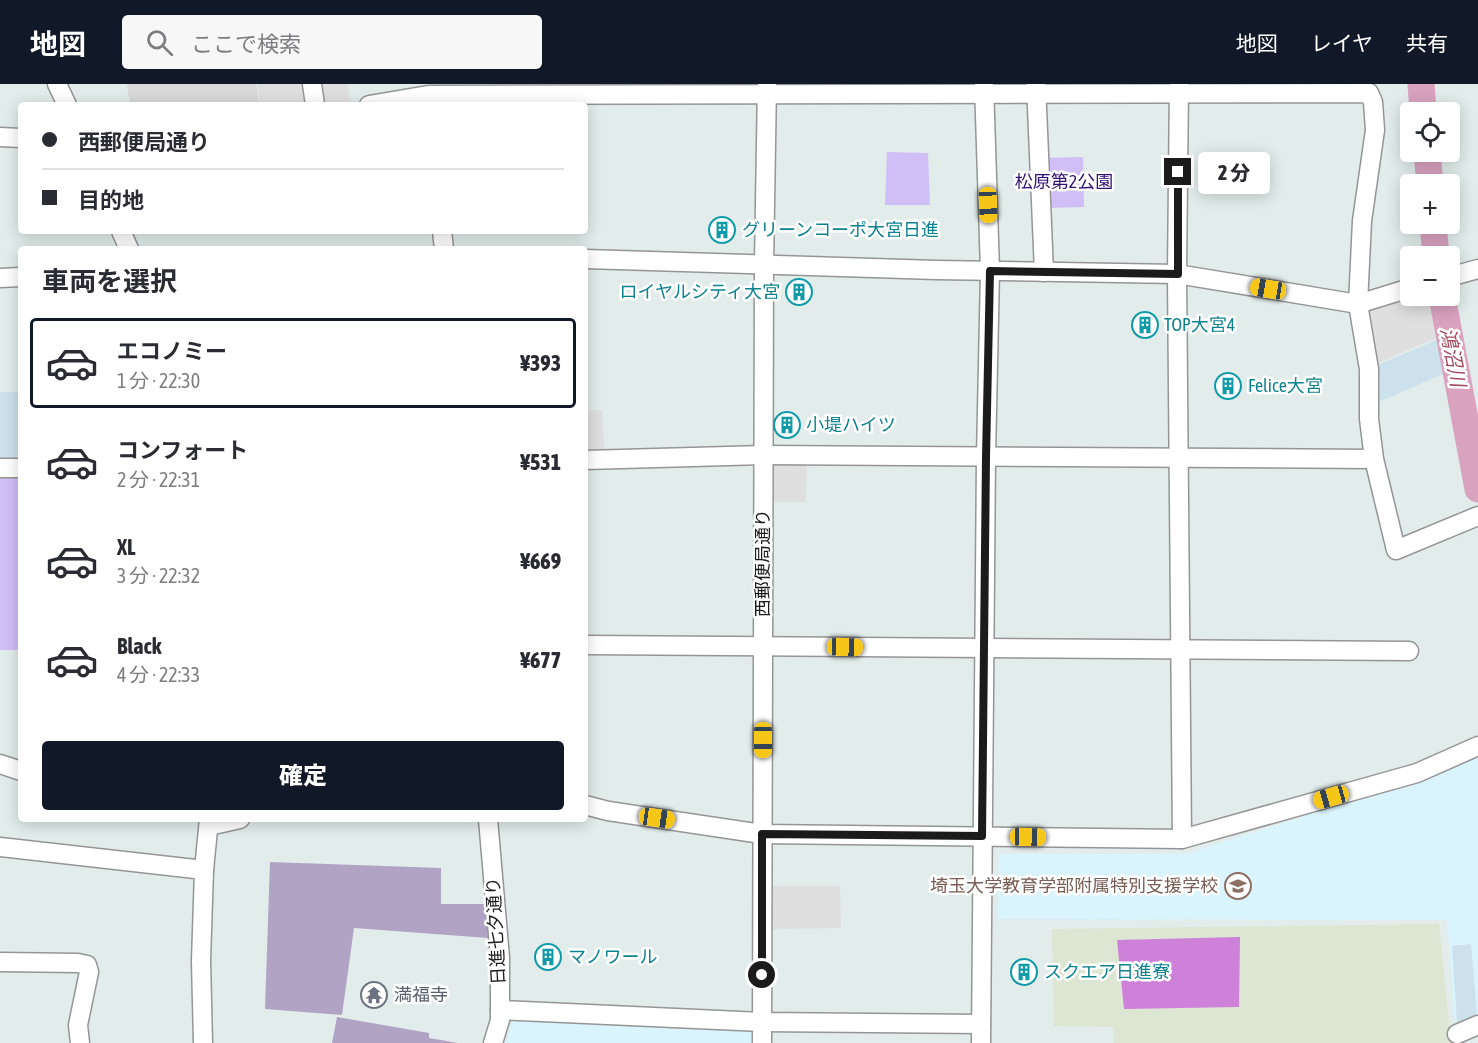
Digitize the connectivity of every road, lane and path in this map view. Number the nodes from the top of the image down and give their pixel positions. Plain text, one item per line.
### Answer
1 (57, 84) edge
2 (312, 84) edge
3 (1179, 88) edge
4 (767, 89) edge
5 (985, 89) edge
6 (1036, 89) edge
7 (428, 95) edge
8 (66, 102) edge
9 (315, 102) edge
10 (387, 102) edge
11 (0, 137) edge
12 (18, 138) edge
13 (588, 259) edge
14 (764, 265) junction
15 (1478, 269) edge
16 (990, 271) junction
17 (1044, 272) junction
18 (1178, 274) junction
19 (1460, 274) edge
20 (18, 277) edge
21 (0, 278) edge
22 (1400, 291) edge
23 (1358, 304) junction
24 (764, 455) junction
25 (986, 457) junction
26 (1179, 457) junction
27 (1374, 459) junction
28 (588, 460) edge
29 (0, 468) edge
30 (18, 468) edge
31 (1476, 517) edge
32 (588, 645) edge
33 (763, 646) junction
34 (983, 649) junction
35 (1181, 649) junction
36 (1409, 651) dead end
37 (1478, 746) edge
38 (0, 764) edge
39 (18, 770) edge
40 (588, 806) edge
41 (209, 822) edge
42 (488, 822) edge
43 (762, 834) junction
44 (982, 836) junction
45 (1182, 839) junction
46 (0, 847) edge
47 (204, 870) junction
48 (0, 962) edge
49 (500, 1010) junction
50 (762, 1023) junction
51 (981, 1024) junction
52 (1478, 1025) edge
53 (1457, 1034) dead end
54 (80, 1043) edge
55 (203, 1043) edge
56 (493, 1043) edge
57 (762, 1043) edge
58 (981, 1043) edge

1 - 8 street
2 - 9 street
3 - 6 street
3 - 18 street
3 - 23 street
4 - 5 street
4 - 7 street
4 - 14 street, 西郵便局通り
5 - 6 street
5 - 16 street
6 - 17 street
7 - 10 street
11 - 12 street
13 - 14 street
14 - 16 street
14 - 24 street, 西郵便局通り
15 - 19 street
16 - 17 street
16 - 25 street
17 - 18 street
18 - 23 street
18 - 26 street
20 - 21 street
22 - 23 street
23 - 27 street
24 - 25 street
24 - 28 street
24 - 33 street, 西郵便局通り
25 - 26 street
25 - 34 street
26 - 27 street
26 - 35 street
27 - 31 street
29 - 30 street
32 - 33 street
33 - 34 street
33 - 43 street, 西郵便局通り
34 - 35 street
34 - 44 street
35 - 36 street
35 - 45 street
37 - 45 street
38 - 39 street
40 - 43 street
41 - 47 street
42 - 49 street, 日進七夕通り
43 - 44 street
43 - 50 street, 西郵便局通り
44 - 45 street
44 - 51 street
46 - 47 street
47 - 55 street
48 - 54 street
49 - 50 street
49 - 56 street, 日進七夕通り
50 - 51 street
50 - 57 street, 西郵便局通り
51 - 58 street
52 - 53 street

